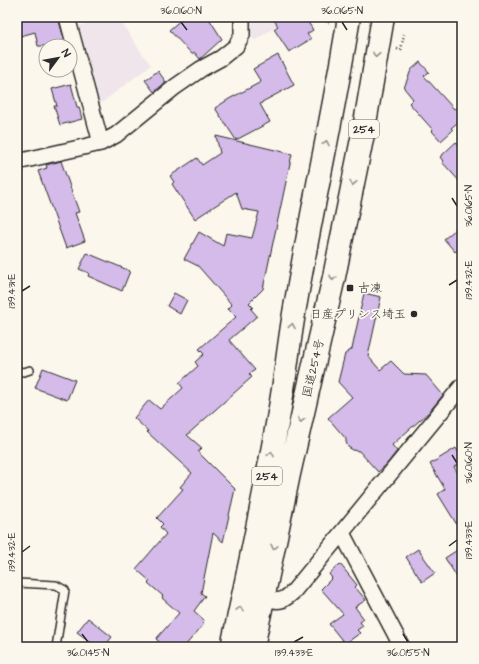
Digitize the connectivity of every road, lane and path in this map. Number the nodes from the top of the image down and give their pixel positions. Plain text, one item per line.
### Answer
1 (67, 17) edge
2 (242, 17) edge
3 (326, 17) edge
4 (383, 17) edge
5 (339, 20) edge
6 (404, 34) dead end
7 (396, 49) dead end
8 (101, 143) junction
9 (17, 162) edge
10 (30, 370) dead end
11 (17, 371) edge
12 (460, 392) edge
13 (342, 533) junction
14 (17, 583) edge
15 (264, 599) junction
16 (56, 647) edge
17 (232, 647) edge
18 (254, 647) edge
19 (402, 647) edge

1 - 8 street
2 - 8 street
3 - 5 path
4 -> 15 highway, 国道254号 / 254
17 -> 5 highway, 国道254号 / 254
6 - 7 path
8 - 9 street
10 - 11 lane
12 - 13 street
13 - 15 street
13 - 19 street
14 - 16 lane
15 - 18 highway, 国道254号 / 254

